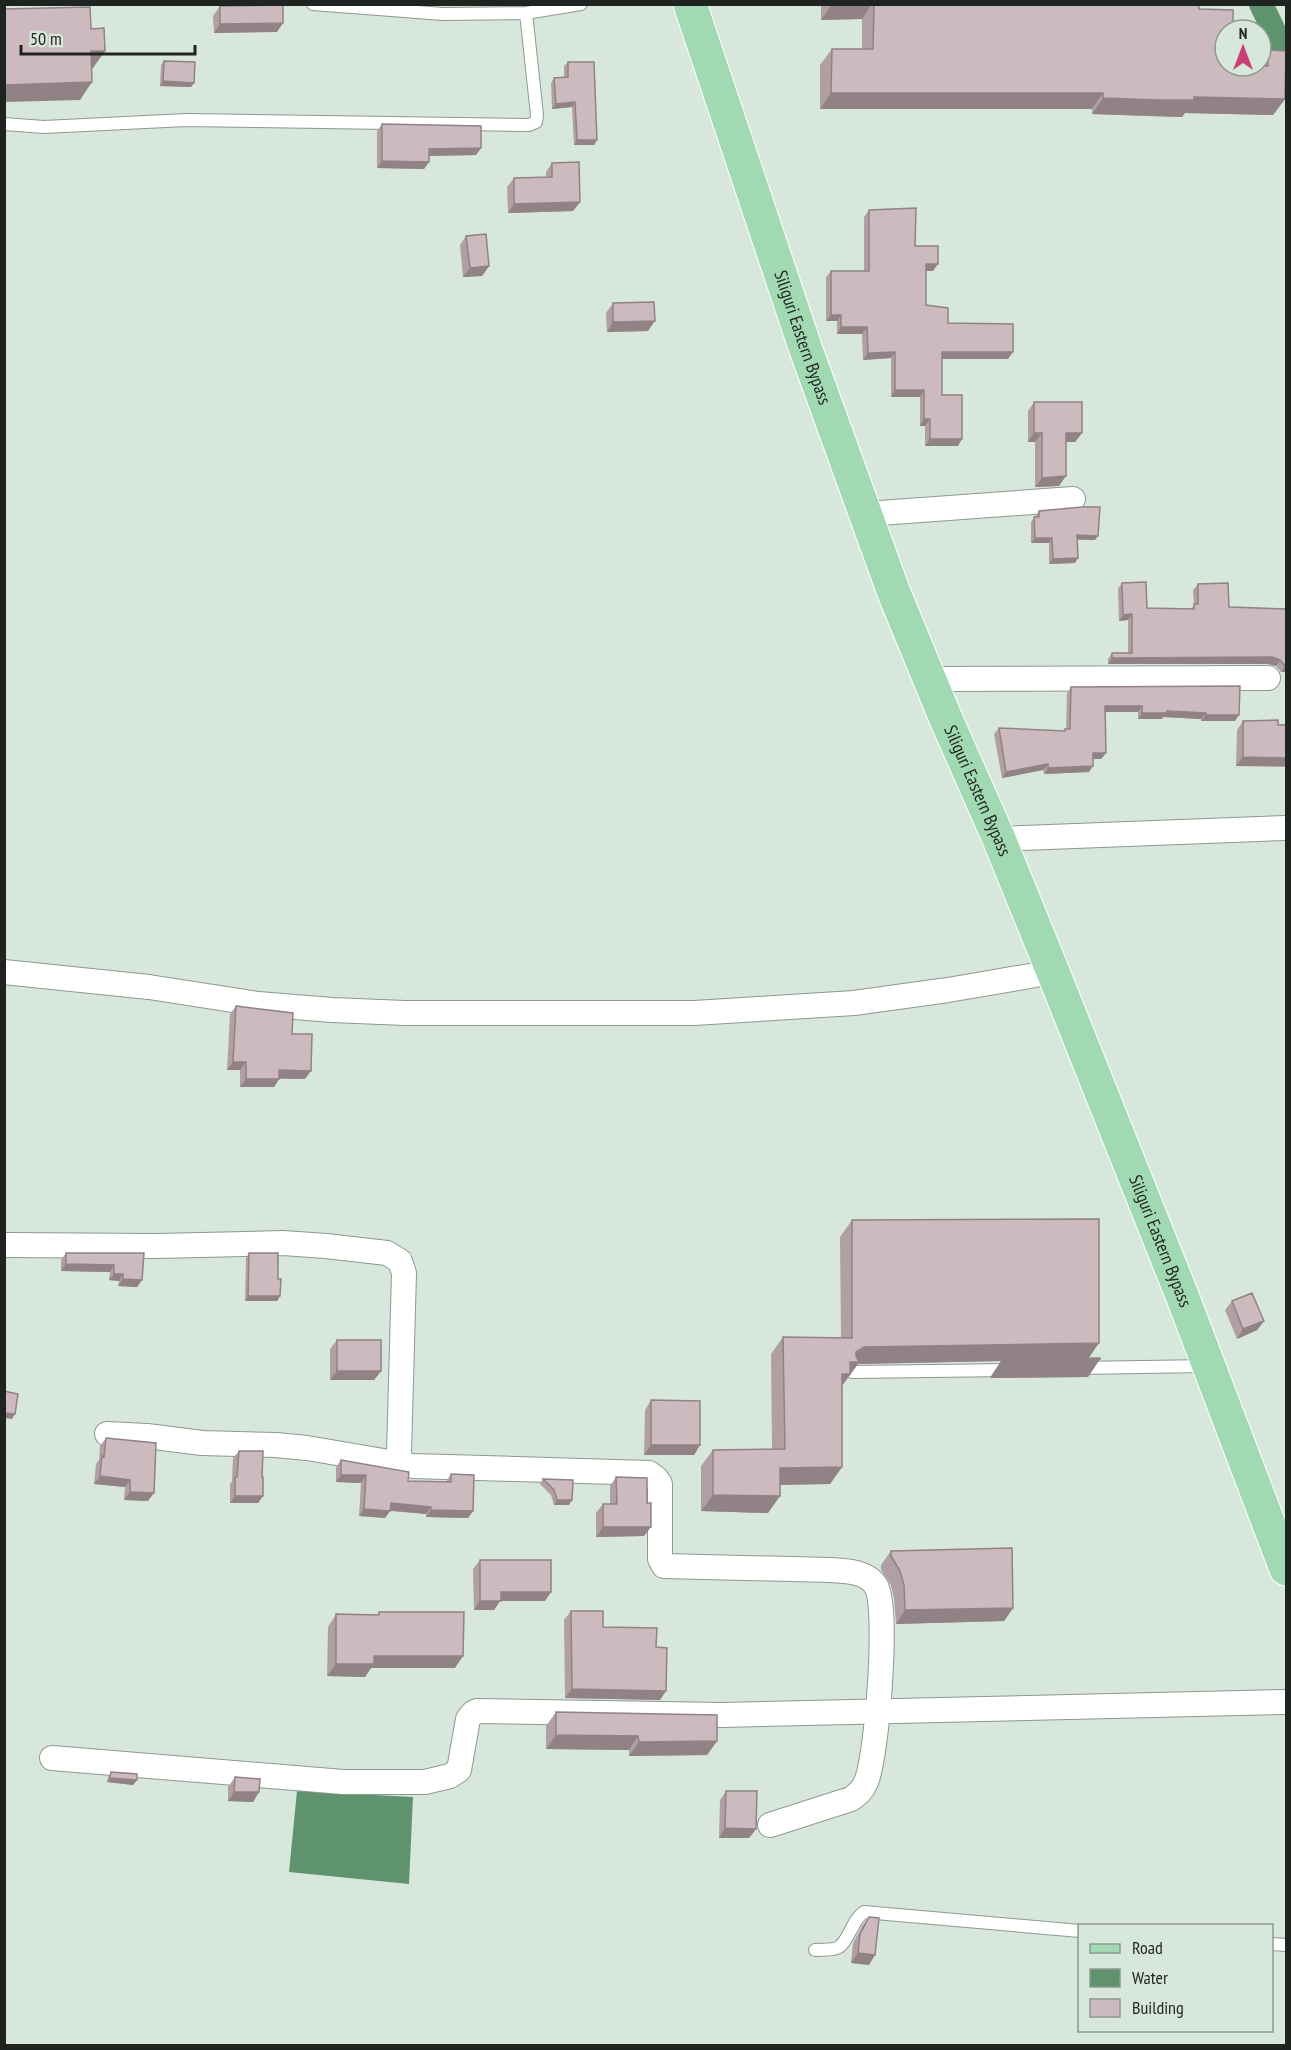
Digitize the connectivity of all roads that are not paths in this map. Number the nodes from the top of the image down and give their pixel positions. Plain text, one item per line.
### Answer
1 (313, 4) edge
2 (581, 4) edge
3 (690, 4) edge
4 (526, 13) junction
5 (4, 124) edge
6 (1073, 499) dead end
7 (866, 514) junction
8 (1268, 678) dead end
9 (929, 679) junction
10 (1287, 828) edge
11 (999, 839) junction
12 (4, 972) edge
13 (1053, 972) junction
14 (4, 1245) edge
15 (1209, 1366) junction
16 (1019, 1369) edge
17 (1066, 1369) edge
18 (852, 1372) edge
19 (107, 1434) dead end
20 (401, 1464) junction
21 (1287, 1569) edge
22 (1287, 1702) edge
23 (878, 1710) junction
24 (52, 1758) dead end
25 (770, 1825) dead end
26 (1078, 1931) edge
27 (815, 1950) dead end

1 - 4 lane
2 - 4 lane
3 - 7 main road, Siliguri Eastern Bypass
4 - 5 lane
6 - 7 street
7 - 9 main road, Siliguri Eastern Bypass
8 - 9 street
9 - 11 main road, Siliguri Eastern Bypass
10 - 11 street
11 - 13 main road, Siliguri Eastern Bypass
12 - 13 street
13 - 15 main road, Siliguri Eastern Bypass
14 - 20 street
15 - 17 lane
15 - 21 main road, Siliguri Eastern Bypass
16 - 18 lane
19 - 20 street
20 - 23 street
22 - 23 street
23 - 24 street
23 - 25 street
26 - 27 lane

